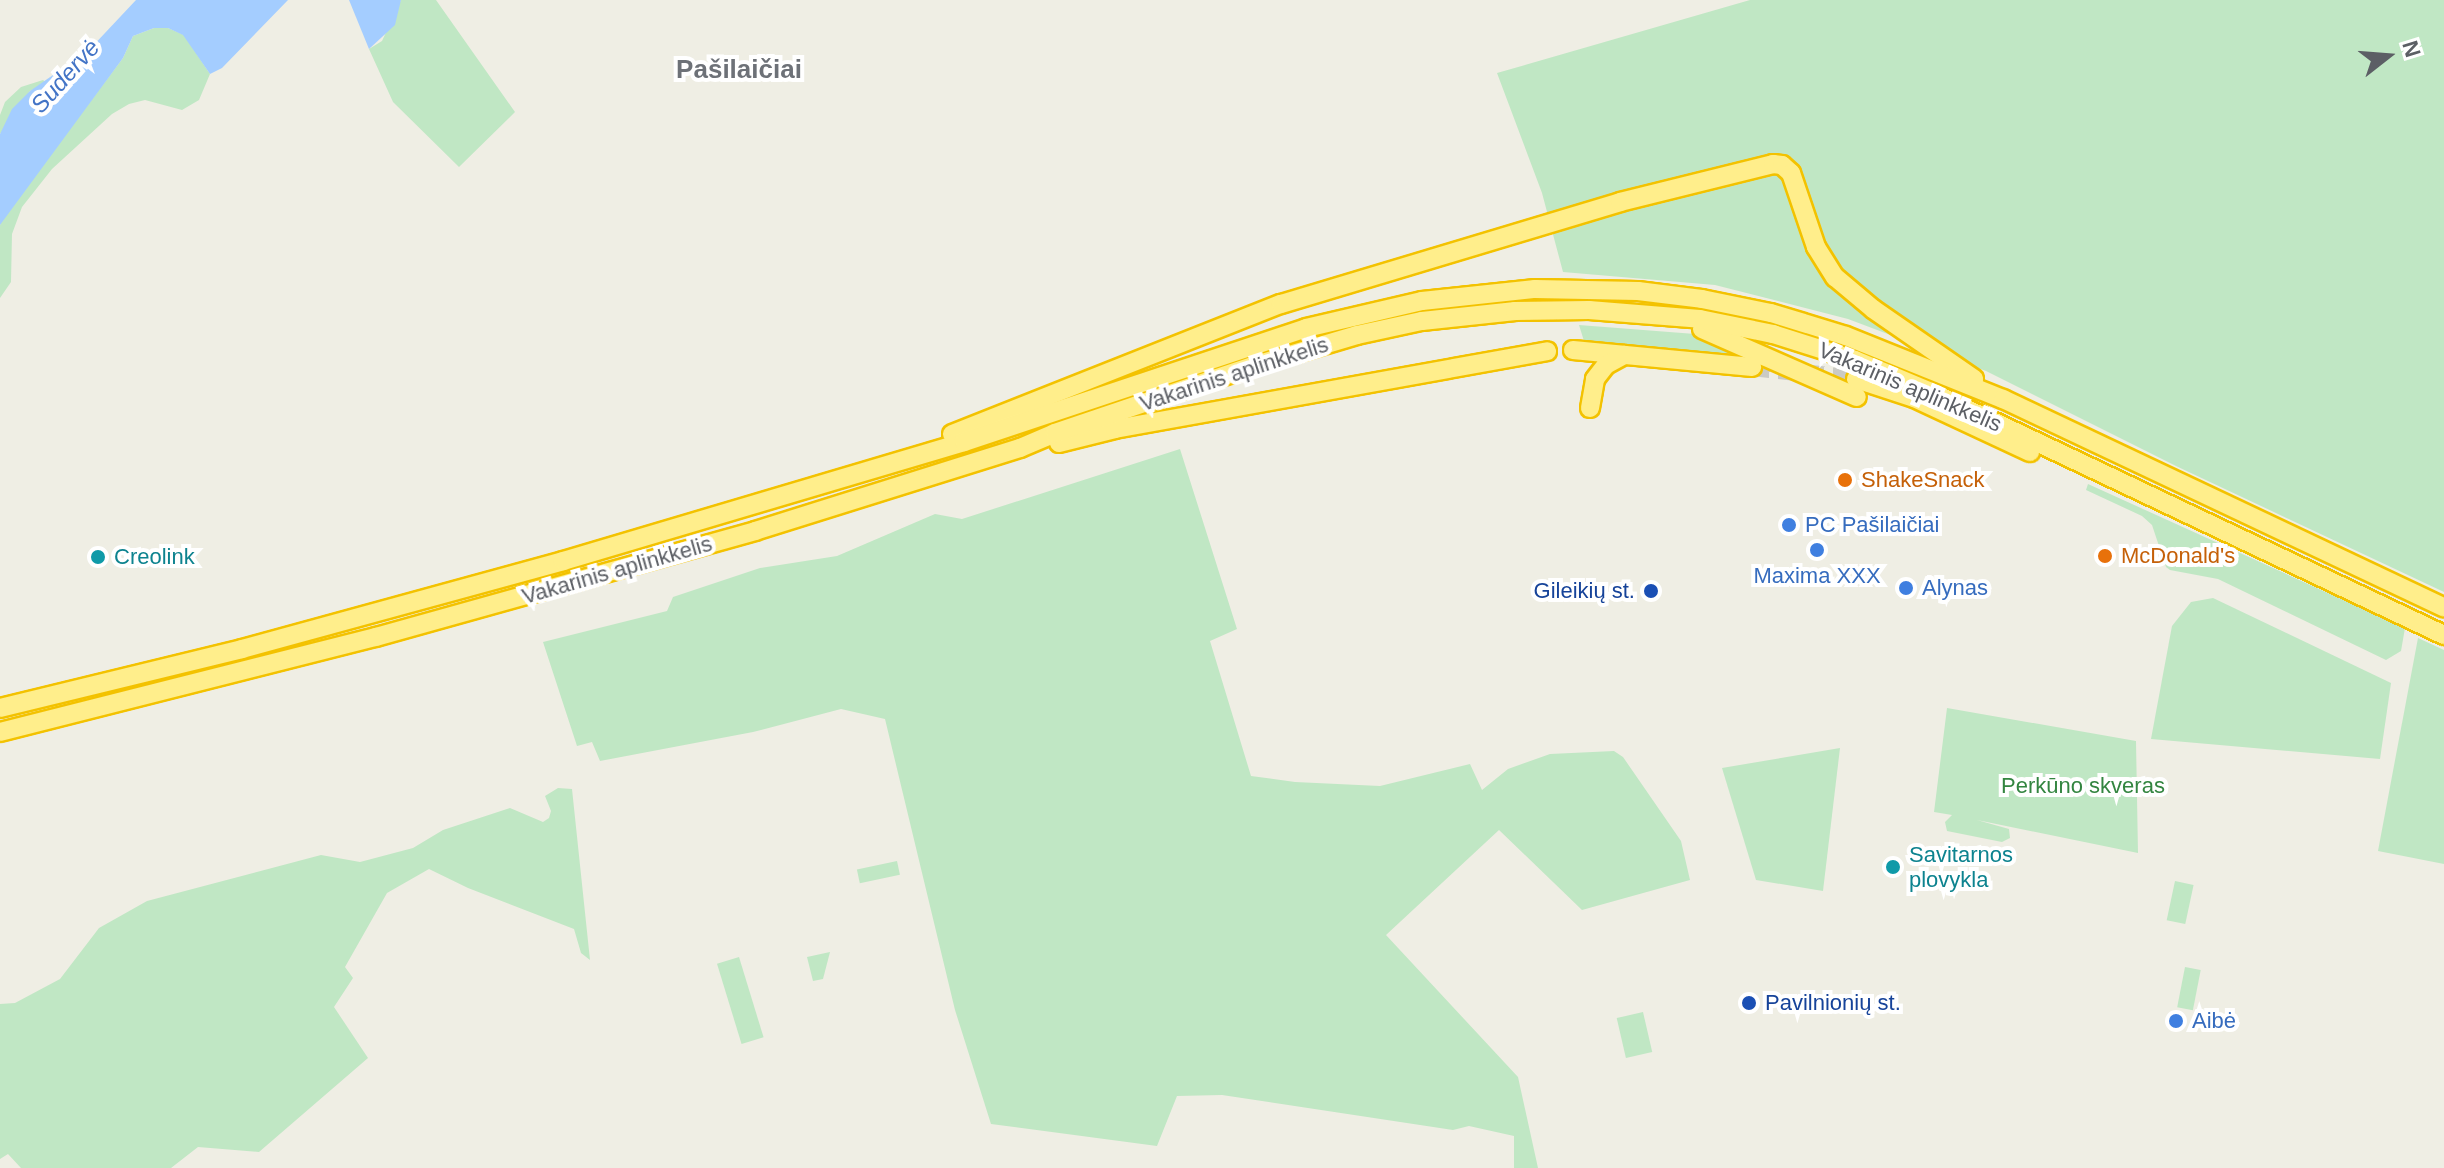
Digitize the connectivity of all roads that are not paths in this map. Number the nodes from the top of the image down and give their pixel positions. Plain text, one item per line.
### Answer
1 (1699, 323) junction
2 (1573, 350) dead end
3 (1547, 351) dead end
4 (1624, 355) junction
5 (1752, 367) tunnel mouth
6 (2003, 399) junction
7 (1590, 408) dead end
8 (1020, 448) junction
9 (900, 460) junction
10 (2215, 526) junction
11 (2444, 607) edge
12 (2444, 635) edge
13 (0, 708) edge
14 (0, 732) edge

1 - 8 highway, Vakarinis aplinkkelis
1 - 10 highway
1 - 10 highway, Vakarinis aplinkkelis
2 - 4 highway
3 - 8 highway
4 - 5 highway
4 - 7 highway
6 - 9 highway, Vakarinis aplinkkelis
6 - 9 highway
6 - 11 highway, Vakarinis aplinkkelis
8 - 14 highway, Vakarinis aplinkkelis
9 - 13 highway, Vakarinis aplinkkelis
10 - 12 highway, Vakarinis aplinkkelis

